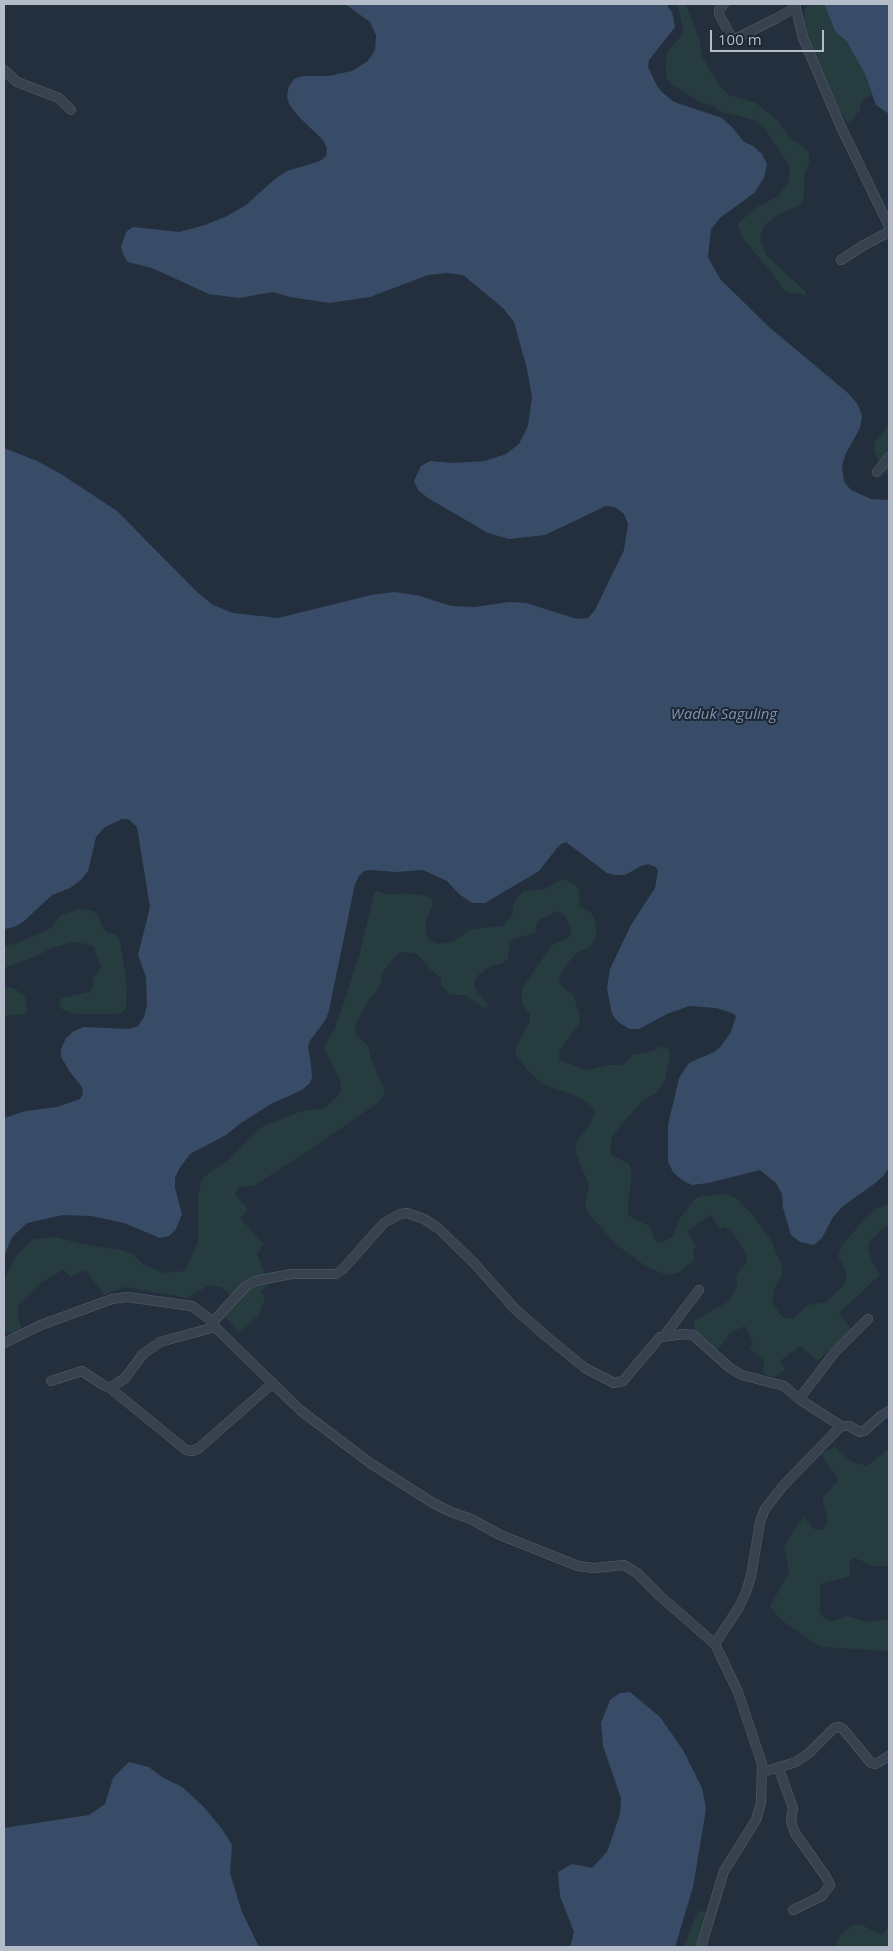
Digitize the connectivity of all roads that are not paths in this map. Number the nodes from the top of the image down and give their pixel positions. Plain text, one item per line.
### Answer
1 (724, 4) edge
2 (795, 5) edge
3 (4, 70) edge
4 (71, 110) dead end
5 (889, 226) edge
6 (889, 232) edge
7 (841, 260) dead end
8 (889, 457) edge
9 (877, 472) dead end
10 (699, 1290) dead end
11 (868, 1319) dead end
12 (213, 1325) junction
13 (664, 1336) junction
14 (4, 1343) edge
15 (52, 1381) dead end
16 (273, 1383) junction
17 (110, 1388) junction
18 (799, 1399) junction
19 (889, 1411) edge
20 (841, 1426) junction
21 (715, 1644) junction
22 (889, 1756) edge
23 (779, 1769) junction
24 (763, 1772) junction
25 (793, 1910) dead end
26 (701, 1947) edge

1 - 2 street
2 - 5 street
3 - 4 street
6 - 7 street
8 - 9 street
10 - 13 street
11 - 18 street
12 - 13 street
12 - 14 street
12 - 16 street
12 - 17 street
13 - 18 street
15 - 17 street
16 - 17 street
16 - 21 street
18 - 20 street
19 - 20 street
20 - 21 street
21 - 24 street
22 - 23 street
23 - 24 street
23 - 25 street
24 - 26 street

